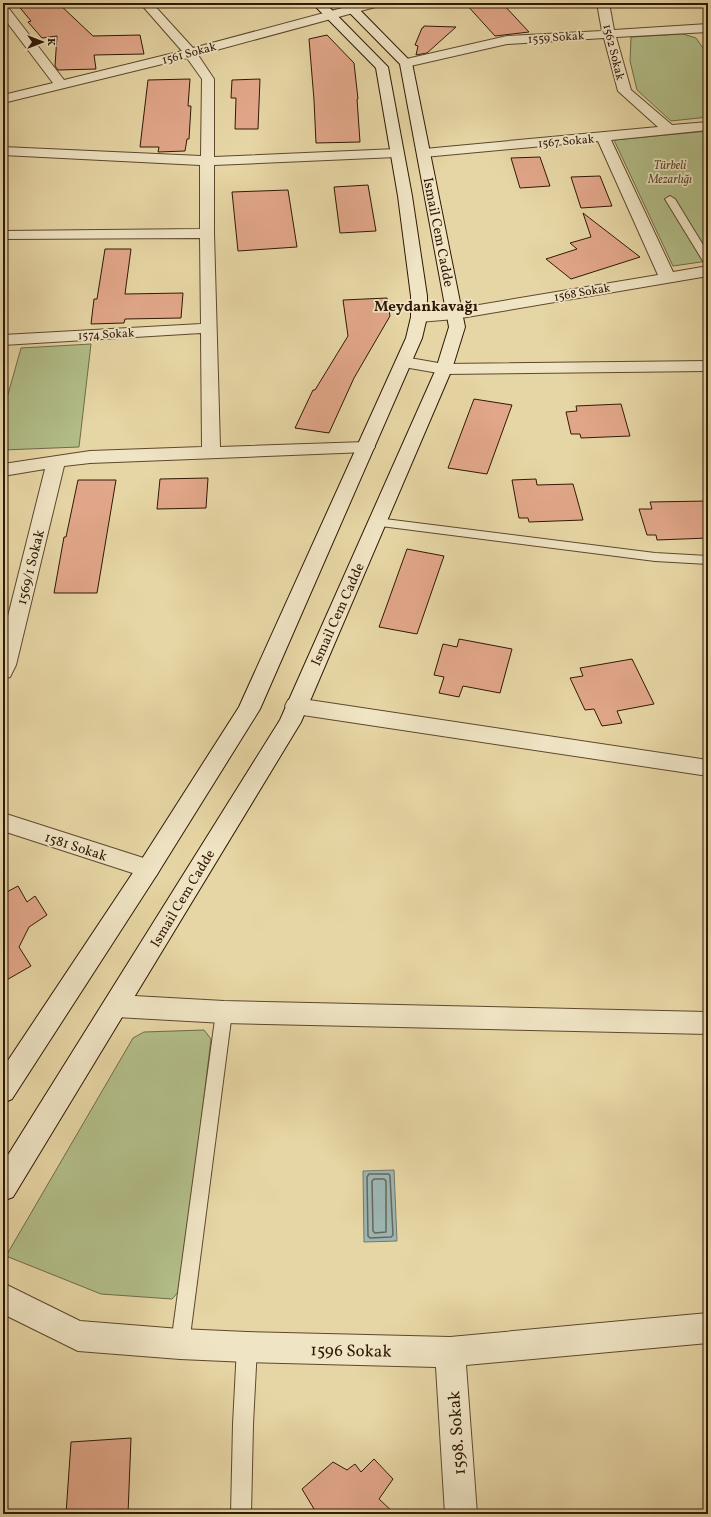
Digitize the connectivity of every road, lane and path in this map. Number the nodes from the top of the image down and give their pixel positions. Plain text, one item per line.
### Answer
1 (146, 3) edge
2 (375, 3) edge
3 (603, 3) edge
4 (349, 6) edge
5 (3, 9) edge
6 (324, 9) edge
7 (706, 31) edge
8 (609, 33) junction
9 (190, 53) junction
10 (406, 64) junction
11 (61, 85) junction
12 (3, 99) edge
13 (708, 126) edge
14 (668, 129) junction
15 (603, 137) junction
16 (3, 151) edge
17 (396, 152) junction
18 (424, 153) junction
19 (209, 161) junction
20 (670, 199) dead end
21 (207, 233) junction
22 (3, 235) edge
23 (708, 261) edge
24 (708, 271) edge
25 (667, 277) junction
26 (455, 314) junction
27 (419, 317) junction
28 (209, 328) junction
29 (3, 340) edge
30 (404, 362) junction
31 (708, 366) edge
32 (444, 369) junction
33 (366, 447) junction
34 (211, 452) junction
35 (56, 461) junction
36 (3, 470) edge
37 (377, 522) junction
38 (708, 560) edge
39 (3, 672) edge
40 (296, 706) junction
41 (708, 768) edge
42 (3, 822) edge
43 (148, 870) junction
44 (116, 1006) junction
45 (224, 1012) junction
46 (708, 1023) edge
47 (3, 1091) edge
48 (3, 1188) edge
49 (3, 1298) edge
50 (708, 1328) edge
51 (180, 1344) junction
52 (247, 1347) junction
53 (450, 1352) junction
54 (241, 1514) edge
55 (461, 1514) edge

1 - 9 street
2 - 4 street, 1561 Sokak
3 - 8 street, 1562 Sokak
4 - 6 street, 1561 Sokak
4 - 10 street
5 - 11 street
6 - 9 street, 1561 Sokak
6 - 17 street, Ismail Cem Cadde
7 - 8 street, 1559 Sokak
8 - 10 street, 1559 Sokak
8 - 14 street, 1562 Sokak
9 - 11 street, 1561 Sokak
9 - 19 street
10 - 18 street, Ismail Cem Cadde
11 - 12 street, 1561 Sokak
13 - 14 street, 1567 Sokak
14 - 15 street, 1567 Sokak
15 - 18 street, 1567 Sokak
15 - 25 street
16 - 19 street
17 - 19 street
17 - 27 street, Ismail Cem Cadde
18 - 26 street, Ismail Cem Cadde
19 - 21 street
20 - 23 lane
21 - 22 street
21 - 28 street
24 - 25 street, 1568 Sokak
25 - 26 street, 1568 Sokak
26 - 27 street, 1568 Sokak
26 - 32 street, Ismail Cem Cadde
27 - 30 street, Ismail Cem Cadde
28 - 29 street, 1574 Sokak
28 - 34 street
30 - 32 street
30 - 33 street, Ismail Cem Cadde
31 - 32 street
32 - 37 street, Ismail Cem Cadde
33 - 34 street
33 - 43 street, Ismail Cem Cadde
34 - 35 street
35 - 36 street
35 - 39 street, 1569/1 Sokak
37 - 38 lane
37 - 40 street, Ismail Cem Cadde
40 - 41 street
40 - 44 street, Ismail Cem Cadde
42 - 43 street, 1581 Sokak
43 - 47 street, Ismail Cem Cadde
44 - 45 street
44 - 48 street, Ismail Cem Cadde
45 - 46 street
45 - 51 lane
49 - 51 street, 1596 Sokak
50 - 53 street, 1596 Sokak
51 - 52 street, 1596 Sokak
52 - 53 street, 1596 Sokak
52 - 54 lane
53 - 55 street, 1598. Sokak

